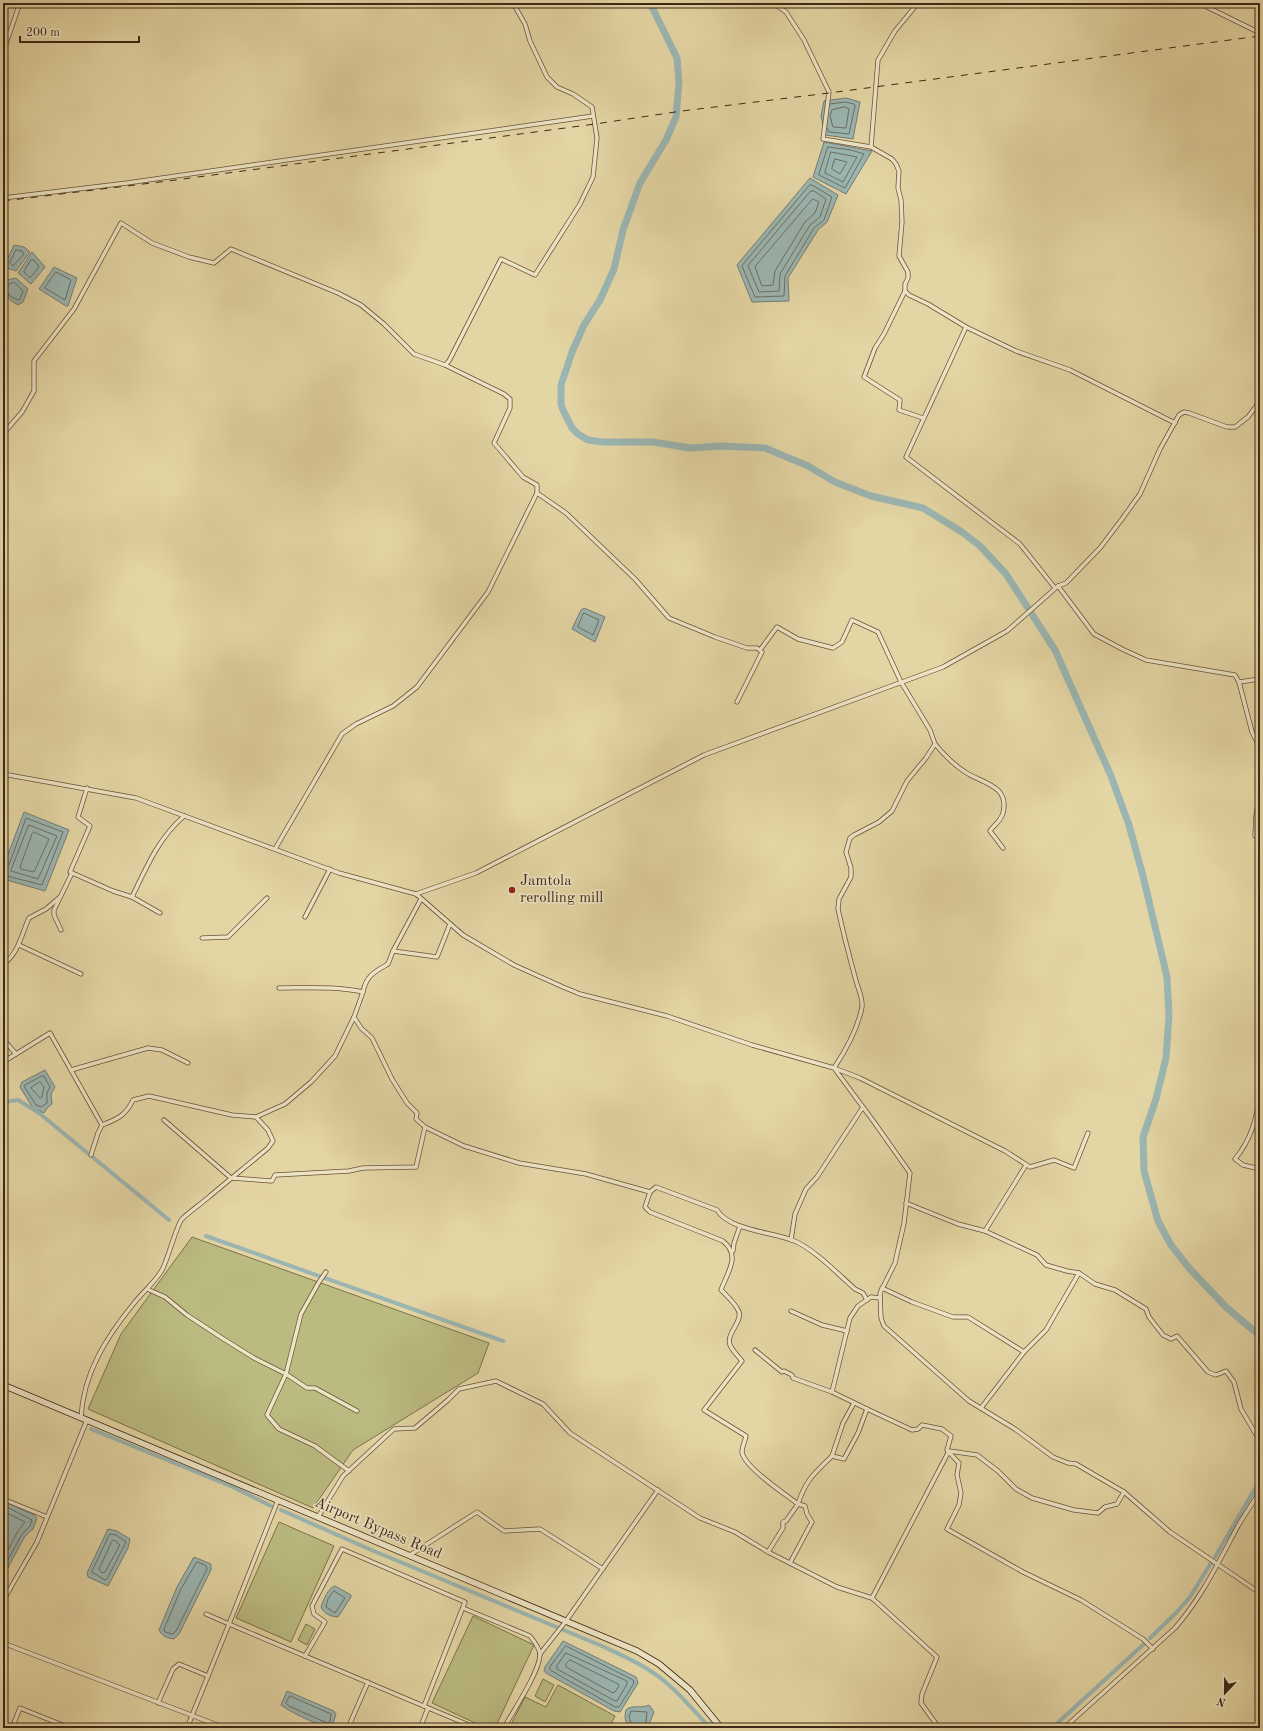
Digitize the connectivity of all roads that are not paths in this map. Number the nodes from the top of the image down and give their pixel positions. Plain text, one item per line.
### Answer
1 (20, 3) edge
2 (513, 3) edge
3 (773, 3) edge
4 (918, 3) edge
5 (1199, 3) edge
6 (1260, 33) edge
7 (3, 52) edge
8 (594, 116) junction
9 (871, 147) junction
10 (3, 198) edge
11 (905, 291) junction
12 (966, 327) junction
13 (445, 365) junction
14 (1260, 401) edge
15 (923, 418) junction
16 (1175, 423) junction
17 (3, 434) edge
18 (537, 493) junction
19 (1056, 587) junction
20 (760, 650) junction
21 (1260, 679) edge
22 (901, 682) junction
23 (1239, 682) junction
24 (737, 702) dead end
25 (935, 744) junction
26 (1260, 748) edge
27 (3, 774) edge
28 (87, 788) junction
29 (1260, 796) edge
30 (184, 816) junction
31 (1260, 838) edge
32 (1003, 848) dead end
33 (275, 849) junction
34 (330, 869) junction
35 (72, 873) junction
36 (416, 894) junction
37 (60, 897) junction
38 (132, 897) junction
39 (267, 898) dead end
40 (421, 899) junction
41 (160, 912) dead end
42 (305, 917) dead end
43 (450, 924) junction
44 (61, 930) dead end
45 (202, 938) dead end
46 (18, 945) junction
47 (393, 951) junction
48 (3, 964) edge
49 (81, 974) dead end
50 (279, 988) dead end
51 (363, 992) junction
52 (354, 1017) junction
53 (3, 1039) edge
54 (16, 1054) junction
55 (3, 1062) edge
56 (188, 1063) dead end
57 (834, 1068) junction
58 (71, 1070) junction
59 (1260, 1094) edge
60 (863, 1107) junction
61 (256, 1117) junction
62 (164, 1120) dead end
63 (102, 1124) junction
64 (425, 1127) junction
65 (1088, 1133) dead end
66 (91, 1155) dead end
67 (1026, 1165) junction
68 (1260, 1170) edge
69 (231, 1178) junction
70 (650, 1192) junction
71 (906, 1203) junction
72 (740, 1226) junction
73 (985, 1231) junction
74 (791, 1240) junction
75 (733, 1255) junction
76 (326, 1272) dead end
77 (1079, 1273) junction
78 (882, 1288) junction
79 (147, 1289) junction
80 (880, 1298) junction
81 (866, 1300) junction
82 (791, 1311) dead end
83 (847, 1331) junction
84 (755, 1350) dead end
85 (1024, 1352) junction
86 (286, 1374) junction
87 (3, 1385) edge
88 (832, 1392) junction
89 (854, 1403) junction
90 (981, 1408) junction
91 (867, 1409) junction
92 (357, 1410) dead end
93 (81, 1418) junction
94 (87, 1420) junction
95 (1260, 1441) edge
96 (949, 1451) junction
97 (832, 1456) junction
98 (349, 1471) junction
99 (658, 1490) junction
100 (1124, 1492) junction
101 (1260, 1492) edge
102 (3, 1499) edge
103 (278, 1500) junction
104 (798, 1504) junction
105 (47, 1517) junction
106 (318, 1517) junction
107 (768, 1552) junction
108 (410, 1555) junction
109 (790, 1563) junction
110 (1219, 1564) junction
111 (603, 1569) junction
112 (1260, 1593) edge
113 (872, 1598) junction
114 (3, 1601) edge
115 (463, 1608) junction
116 (206, 1614) dead end
117 (566, 1621) junction
118 (229, 1624) junction
119 (3, 1643) edge
120 (1153, 1649) junction
121 (540, 1654) junction
122 (305, 1656) junction
123 (208, 1676) junction
124 (368, 1682) junction
125 (158, 1703) junction
126 (426, 1707) junction
127 (192, 1716) junction
128 (12, 1728) edge
129 (70, 1728) edge
130 (188, 1728) edge
131 (225, 1728) edge
132 (348, 1728) edge
133 (420, 1728) edge
134 (476, 1728) edge
135 (504, 1728) edge
136 (721, 1728) edge
137 (939, 1728) edge
138 (1064, 1728) edge

1 - 7 street
2 - 8 street
3 - 9 street
4 - 9 street
5 - 6 street
8 - 10 street
8 - 13 street
9 - 11 street
11 - 12 street
11 - 15 street
12 - 15 street
12 - 16 street
13 - 17 street
13 - 18 street
14 - 16 street
15 - 19 street
16 - 19 street
18 - 20 street
18 - 33 street
19 - 22 street
19 - 23 street
20 - 22 street
20 - 24 street
21 - 23 street
22 - 25 street
22 - 36 street
23 - 26 street
25 - 32 street
25 - 57 street
27 - 28 street
28 - 30 street
28 - 35 street
29 - 31 street
30 - 33 street
30 - 38 street
33 - 34 street
34 - 36 street
34 - 42 street
35 - 37 street
35 - 38 street
36 - 40 street
37 - 44 street
37 - 46 street
38 - 41 street
39 - 45 street
40 - 43 street
40 - 47 street
43 - 47 street
43 - 57 street
46 - 48 street
46 - 49 street
47 - 51 street
50 - 51 street
51 - 52 street
52 - 61 street
52 - 64 street
53 - 54 street
54 - 55 street
54 - 58 street
56 - 58 street
57 - 60 street
57 - 67 street
58 - 63 street
59 - 68 street
60 - 71 street
60 - 74 street
61 - 63 street
61 - 69 street
62 - 69 street
63 - 66 street
64 - 69 street
64 - 70 street
65 - 67 street
67 - 73 street
69 - 79 street
70 - 72 street
70 - 75 street
71 - 73 street
71 - 78 street
72 - 74 street
72 - 75 street
73 - 77 street
74 - 81 street
75 - 104 street
76 - 86 street
77 - 85 street
77 - 95 street
78 - 80 street
78 - 85 street
79 - 86 street
79 - 93 street
80 - 81 street
80 - 90 street
81 - 83 street
82 - 83 street
83 - 88 street
84 - 88 street
85 - 90 street
86 - 92 street
86 - 98 street
87 - 93 street, Airport Bypass Road
88 - 89 street
89 - 91 street
89 - 97 street
90 - 100 street
91 - 96 street
91 - 97 street
93 - 94 street, Airport Bypass Road
94 - 103 street, Airport Bypass Road
94 - 105 street
96 - 100 street
96 - 113 street
96 - 120 street
97 - 104 street
98 - 99 street
98 - 106 street
99 - 107 street
99 - 111 street
100 - 110 street
101 - 110 street
102 - 105 street
103 - 106 street, Airport Bypass Road
103 - 118 street
104 - 107 street
104 - 109 street
105 - 114 street
106 - 108 street, Airport Bypass Road
107 - 109 street
108 - 111 street
108 - 117 street, Airport Bypass Road
109 - 113 street
110 - 112 street
110 - 120 street
111 - 117 street
113 - 137 street
115 - 121 street
115 - 122 street
115 - 126 street
116 - 118 street
117 - 121 street
117 - 136 street, Airport Bypass Road
118 - 122 street
118 - 123 street
119 - 125 street
120 - 138 street
121 - 135 street
122 - 124 street
123 - 125 street
123 - 127 street
124 - 126 street
124 - 132 street
125 - 127 street
126 - 133 street
126 - 134 street
127 - 130 street
127 - 131 street
128 - 129 street

